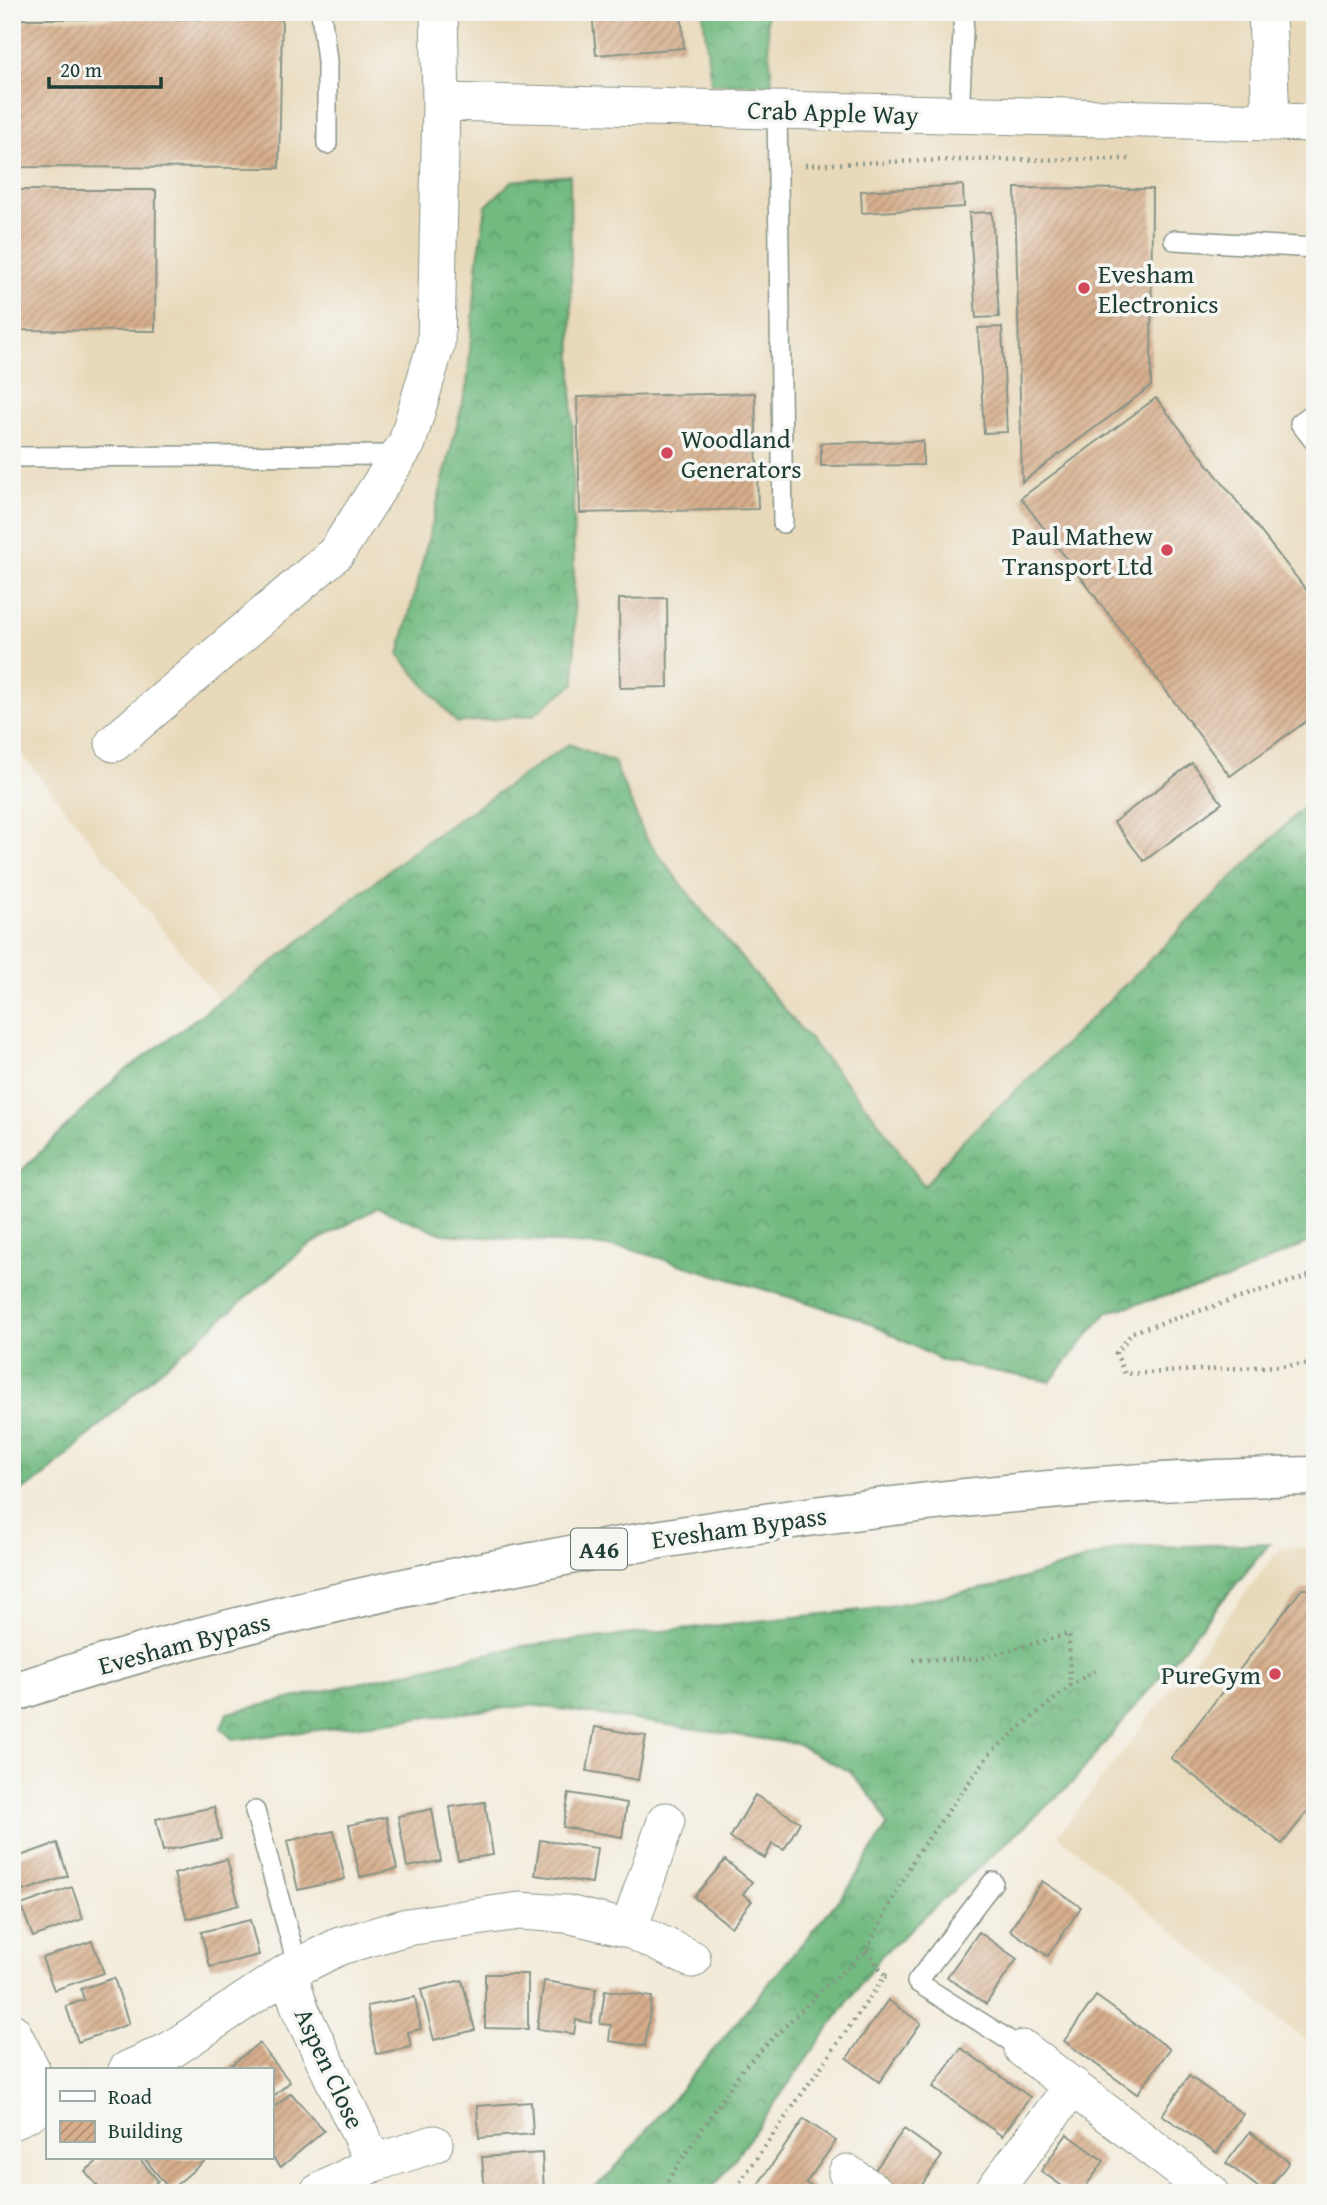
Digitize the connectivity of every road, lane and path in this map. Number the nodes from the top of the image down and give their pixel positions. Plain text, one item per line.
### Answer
1 (321, 12) edge
2 (439, 12) edge
3 (964, 12) edge
4 (1267, 12) edge
5 (441, 102) junction
6 (777, 110) junction
7 (959, 117) junction
8 (1271, 122) junction
9 (1315, 122) edge
10 (327, 144) dead end
11 (1143, 159) dead end
12 (777, 166) junction
13 (1174, 240) dead end
14 (1315, 248) edge
15 (1315, 412) edge
16 (1315, 442) edge
17 (400, 455) junction
18 (12, 457) edge
19 (783, 523) dead end
20 (114, 743) dead end
21 (1315, 1274) edge
22 (1315, 1364) edge
23 (1315, 1476) edge
24 (913, 1660) dead end
25 (1096, 1670) dead end
26 (1070, 1686) junction
27 (12, 1693) edge
28 (256, 1811) dead end
29 (666, 1821) dead end
30 (993, 1882) dead end
31 (628, 1929) junction
32 (866, 1951) junction
33 (692, 1959) dead end
34 (293, 1970) junction
35 (885, 1976) junction
36 (917, 1982) junction
37 (12, 2032) edge
38 (1023, 2049) joint
39 (132, 2068) edge
40 (1073, 2086) junction
41 (34, 2110) edge
42 (434, 2144) dead end
43 (374, 2163) junction
44 (318, 2193) edge
45 (664, 2193) edge
46 (732, 2193) edge
47 (992, 2193) edge
48 (1211, 2193) edge

1 - 10 lane
2 - 5 street
3 - 7 lane
4 - 8 street
5 - 6 street, Crab Apple Way
5 - 17 street
6 - 7 street, Crab Apple Way
6 - 12 lane
7 - 8 street, Crab Apple Way
8 - 9 street, Crab Apple Way
11 - 12 path
12 - 19 lane
13 - 14 lane
15 - 16 lane
17 - 18 lane
17 - 20 street
21 - 22 path
23 - 27 highway, Evesham Bypass / A46
24 - 26 path
25 - 26 path
26 - 32 path
28 - 34 lane
29 - 31 street
30 - 36 lane
31 - 33 street
31 - 34 street
32 - 35 path
32 - 45 path
34 - 39 street
34 - 43 street, Aspen Close
35 - 36 path
35 - 46 path
36 - 38 lane
37 - 41 street
38 - 40 street
40 - 47 street
40 - 48 street
42 - 43 street
43 - 44 street

